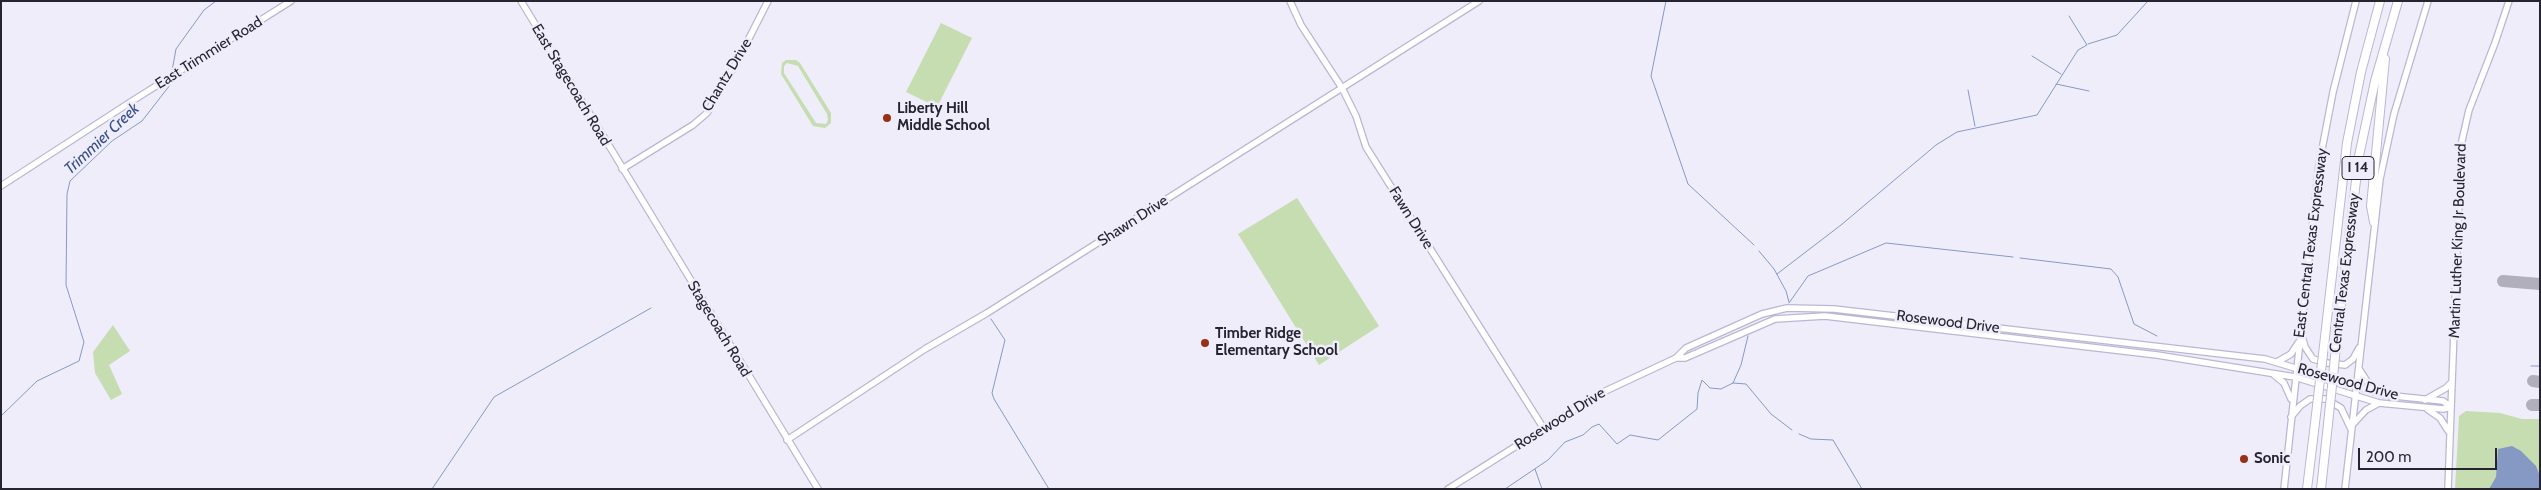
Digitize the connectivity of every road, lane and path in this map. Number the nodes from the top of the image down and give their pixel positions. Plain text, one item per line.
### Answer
1 (291, 1) edge
2 (520, 1) edge
3 (768, 1) edge
4 (1290, 1) edge
5 (1479, 1) edge
6 (2356, 1) edge
7 (2380, 1) edge
8 (2398, 1) edge
9 (2428, 1) edge
10 (2509, 1) edge
11 (2386, 45) junction
12 (1342, 88) junction
13 (622, 168) junction
14 (1, 186) edge
15 (2374, 222) junction
16 (2301, 335) junction
17 (2362, 343) junction
18 (1676, 358) junction
19 (2277, 362) junction
20 (2296, 368) junction
21 (2359, 368) junction
22 (2270, 373) junction
23 (2295, 377) junction
24 (2452, 382) junction
25 (2357, 388) junction
26 (2385, 395) junction
27 (2356, 396) junction
28 (2426, 400) junction
29 (2380, 403) junction
30 (2292, 404) junction
31 (2451, 406) junction
32 (2422, 408) junction
33 (2291, 417) junction
34 (2353, 424) junction
35 (1544, 429) junction
36 (2352, 431) junction
37 (2450, 434) junction
38 (787, 440) junction
39 (818, 489) edge
40 (1448, 489) edge
41 (2284, 489) edge
42 (2307, 489) edge
43 (2321, 489) edge
44 (2346, 489) edge
45 (2448, 489) edge

1 - 14 main road, East Trimmier Road
2 - 13 main road, East Stagecoach Road
3 - 13 main road, Chantz Drive
4 - 12 main road, Fawn Drive
5 - 12 main road, Shawn Drive
6 - 16 main road, East Central Texas Expressway
7 - 42 highway, Central Texas Expressway / I 14, bridge
8 - 11 highway, Central Texas Expressway / I 14
9 - 15 main road
10 - 24 main road, Martin Luther King Jr Boulevard
11 - 15 highway
11 - 43 highway, Central Texas Expressway / I 14, bridge
12 - 35 main road, Fawn Drive
12 - 38 main road, Shawn Drive
13 - 38 main road, Stagecoach Road
15 - 17 main road
16 - 17 main road
16 - 19 main road
16 - 20 main road, East Central Texas Expressway
17 - 21 main road
18 - 19 main road, Rosewood Drive
18 - 22 main road, Rosewood Drive
18 - 35 main road, Rosewood Drive
19 - 20 main road, Rosewood Drive
20 - 23 main road, East Central Texas Expressway
20 - 25 main road, Rosewood Drive
21 - 25 main road
21 - 26 main road
22 - 23 main road, Rosewood Drive
22 - 30 main road
23 - 27 main road, Rosewood Drive
23 - 30 main road, East Central Texas Expressway
24 - 28 main road
24 - 31 main road, Martin Luther King Jr Boulevard
25 - 26 main road, Rosewood Drive
25 - 27 main road
26 - 28 main road, Rosewood Drive
27 - 29 main road, Rosewood Drive
27 - 34 main road
28 - 31 main road, Rosewood Drive
29 - 32 main road, Rosewood Drive
29 - 34 main road
30 - 33 main road, East Central Texas Expressway
31 - 32 main road, Rosewood Drive
31 - 37 main road, Martin Luther King Jr Boulevard
32 - 37 main road
33 - 36 main road
33 - 41 main road, East Central Texas Expressway
34 - 36 main road
35 - 40 main road, Rosewood Drive
36 - 44 main road
37 - 45 main road, Martin Luther King Jr Boulevard
38 - 39 main road, Stagecoach Road

